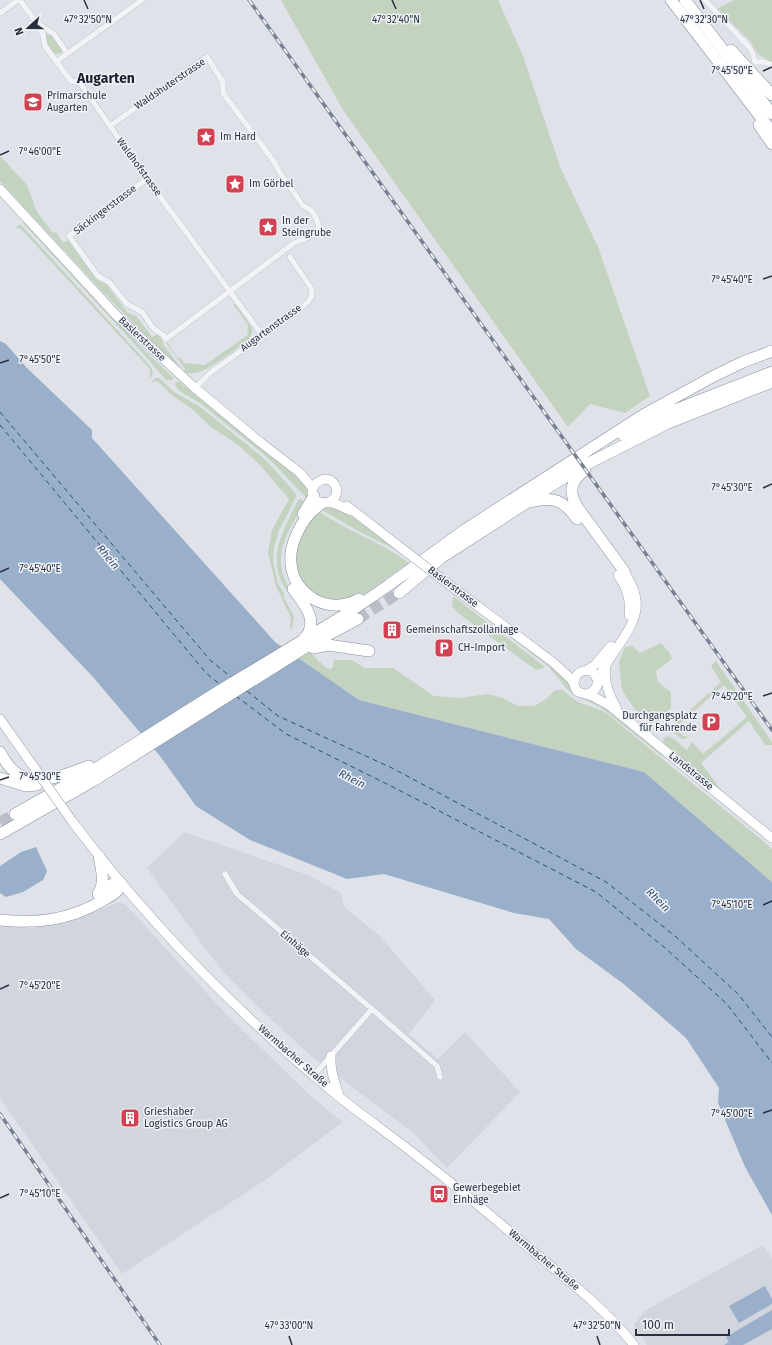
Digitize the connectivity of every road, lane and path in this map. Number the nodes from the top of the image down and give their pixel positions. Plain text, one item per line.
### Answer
1 (19, 0) edge
2 (142, 0) edge
3 (671, 0) edge
4 (705, 0) edge
5 (686, 2) edge
6 (0, 13) edge
7 (37, 23) junction
8 (67, 53) junction
9 (713, 55) junction
10 (57, 61) junction
11 (772, 66) edge
12 (772, 95) edge
13 (772, 114) edge
14 (110, 126) junction
15 (772, 132) edge
16 (772, 144) edge
17 (147, 179) junction
18 (0, 188) edge
19 (290, 257) dead end
20 (231, 292) junction
21 (262, 335) junction
22 (772, 352) edge
23 (772, 372) edge
24 (772, 382) edge
25 (772, 387) edge
26 (195, 388) junction
27 (753, 390) junction
28 (608, 453) junction
29 (582, 455) junction
30 (299, 472) junction
31 (320, 480) junction
32 (336, 495) junction
33 (319, 498) junction
34 (526, 503) junction
35 (351, 511) junction
36 (411, 568) junction
37 (621, 573) junction
38 (399, 592) tunnel mouth
39 (358, 619) tunnel mouth
40 (308, 645) junction
41 (369, 651) dead end
42 (607, 662) junction
43 (565, 670) junction
44 (584, 671) junction
45 (597, 683) junction
46 (574, 684) junction
47 (587, 694) junction
48 (222, 695) junction
49 (608, 705) junction
50 (621, 716) junction
51 (0, 719) edge
52 (136, 749) junction
53 (0, 752) edge
54 (117, 755) junction
55 (95, 769) junction
56 (0, 778) edge
57 (70, 783) junction
58 (46, 791) dead end
59 (15, 814) tunnel mouth
60 (1, 834) edge
61 (772, 838) edge
62 (99, 856) junction
63 (225, 874) dead end
64 (121, 883) junction
65 (99, 893) junction
66 (0, 917) edge
67 (0, 920) edge
68 (372, 1009) junction
69 (331, 1056) junction
70 (314, 1075) junction
71 (440, 1077) dead end
72 (339, 1096) junction
73 (634, 1345) edge

1 - 6 street
1 - 7 street, Waldhofstrasse
2 - 8 street
3 - 9 highway
4 - 11 street
5 - 12 highway
5 - 13 highway
7 - 8 street
7 - 10 street, Waldhofstrasse
8 - 10 street
9 - 15 highway
9 - 16 highway
10 - 14 street, Waldhofstrasse
14 - 17 street, Waldhofstrasse
14 - 20 street, Waldshuterstrasse
17 - 20 street, Waldhofstrasse
17 - 20 street, Säckingerstrasse
18 - 26 main road, Baslerstrasse
19 - 21 street, Augartenstrasse
20 - 21 street, Waldhofstrasse
21 - 26 street, Augartenstrasse
22 - 29 highway
23 - 29 highway
24 - 27 highway
25 - 27 highway
26 - 30 main road, Baslerstrasse
27 - 28 highway
28 - 34 highway
28 - 37 highway
29 - 36 highway
30 - 31 main road, Baslerstrasse
30 - 33 main road, Baslerstrasse
31 - 32 main road
31 - 33 main road
32 - 33 main road
32 - 35 main road, Baslerstrasse
33 - 35 main road, Baslerstrasse
33 - 36 highway
33 - 40 highway
34 - 37 highway
34 - 38 highway
35 - 43 main road, Baslerstrasse, bridge
36 - 40 highway
37 - 42 main road
37 - 44 main road
39 - 40 highway
40 - 41 highway
40 - 48 highway
40 - 48 highway
42 - 45 main road
42 - 50 main road
43 - 44 main road
43 - 46 main road, Baslerstrasse
44 - 45 main road
44 - 46 main road
45 - 47 main road
45 - 49 main road, Landstrasse
46 - 47 main road
47 - 49 main road, Landstrasse
48 - 52 highway
49 - 50 main road, Landstrasse
50 - 61 main road, Landstrasse
51 - 62 main road, Warmbacher Straße, bridge
52 - 54 highway
52 - 60 highway
53 - 54 highway
54 - 55 highway
55 - 56 highway
55 - 57 highway
57 - 58 highway
57 - 59 highway
62 - 64 main road, Warmbacher Straße
62 - 65 highway
63 - 68 street, Einhäge
64 - 65 highway
64 - 67 highway
64 - 70 main road, Warmbacher Straße
65 - 66 highway
68 - 69 street
68 - 71 street, Einhäge
69 - 70 street
69 - 72 main road
70 - 72 main road, Warmbacher Straße
72 - 73 main road, Warmbacher Straße

